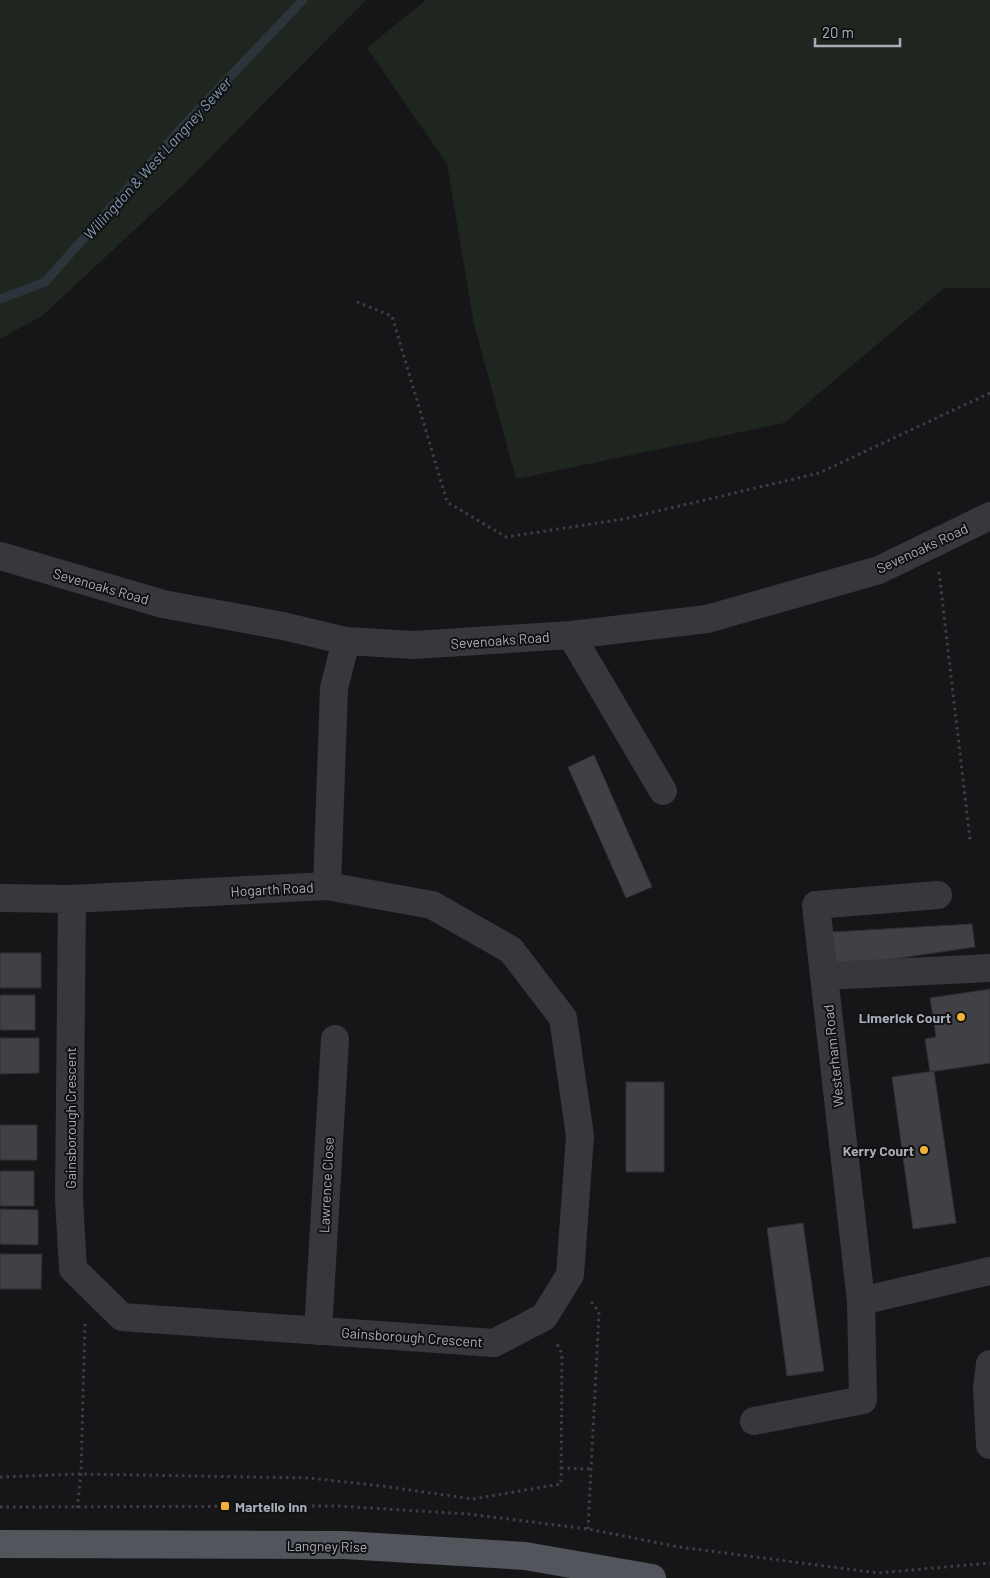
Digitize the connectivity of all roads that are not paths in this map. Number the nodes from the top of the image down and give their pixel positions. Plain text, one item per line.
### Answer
1 (990, 516) edge
2 (0, 556) edge
3 (571, 635) junction
4 (346, 641) junction
5 (663, 791) dead end
6 (327, 886) junction
7 (938, 895) dead end
8 (0, 898) edge
9 (72, 899) junction
10 (990, 968) edge
11 (824, 976) junction
12 (334, 1039) dead end
13 (990, 1271) edge
14 (861, 1301) junction
15 (318, 1330) junction
16 (990, 1364) edge
17 (754, 1421) dead end
18 (990, 1445) edge
19 (0, 1544) edge
20 (652, 1578) edge

1 - 3 street, Sevenoaks Road
2 - 4 street, Sevenoaks Road
3 - 4 street, Sevenoaks Road
3 - 5 street
4 - 6 street, Hogarth Road
6 - 9 street, Hogarth Road
6 - 15 street, Gainsborough Crescent
7 - 11 street, Westerham Road
8 - 9 street, Hogarth Road
9 - 15 street, Gainsborough Crescent
10 - 11 street
11 - 14 street, Westerham Road
12 - 15 street, Lawrence Close
13 - 14 street
14 - 17 street, Westerham Road
16 - 18 street
19 - 20 main road, Langney Rise

